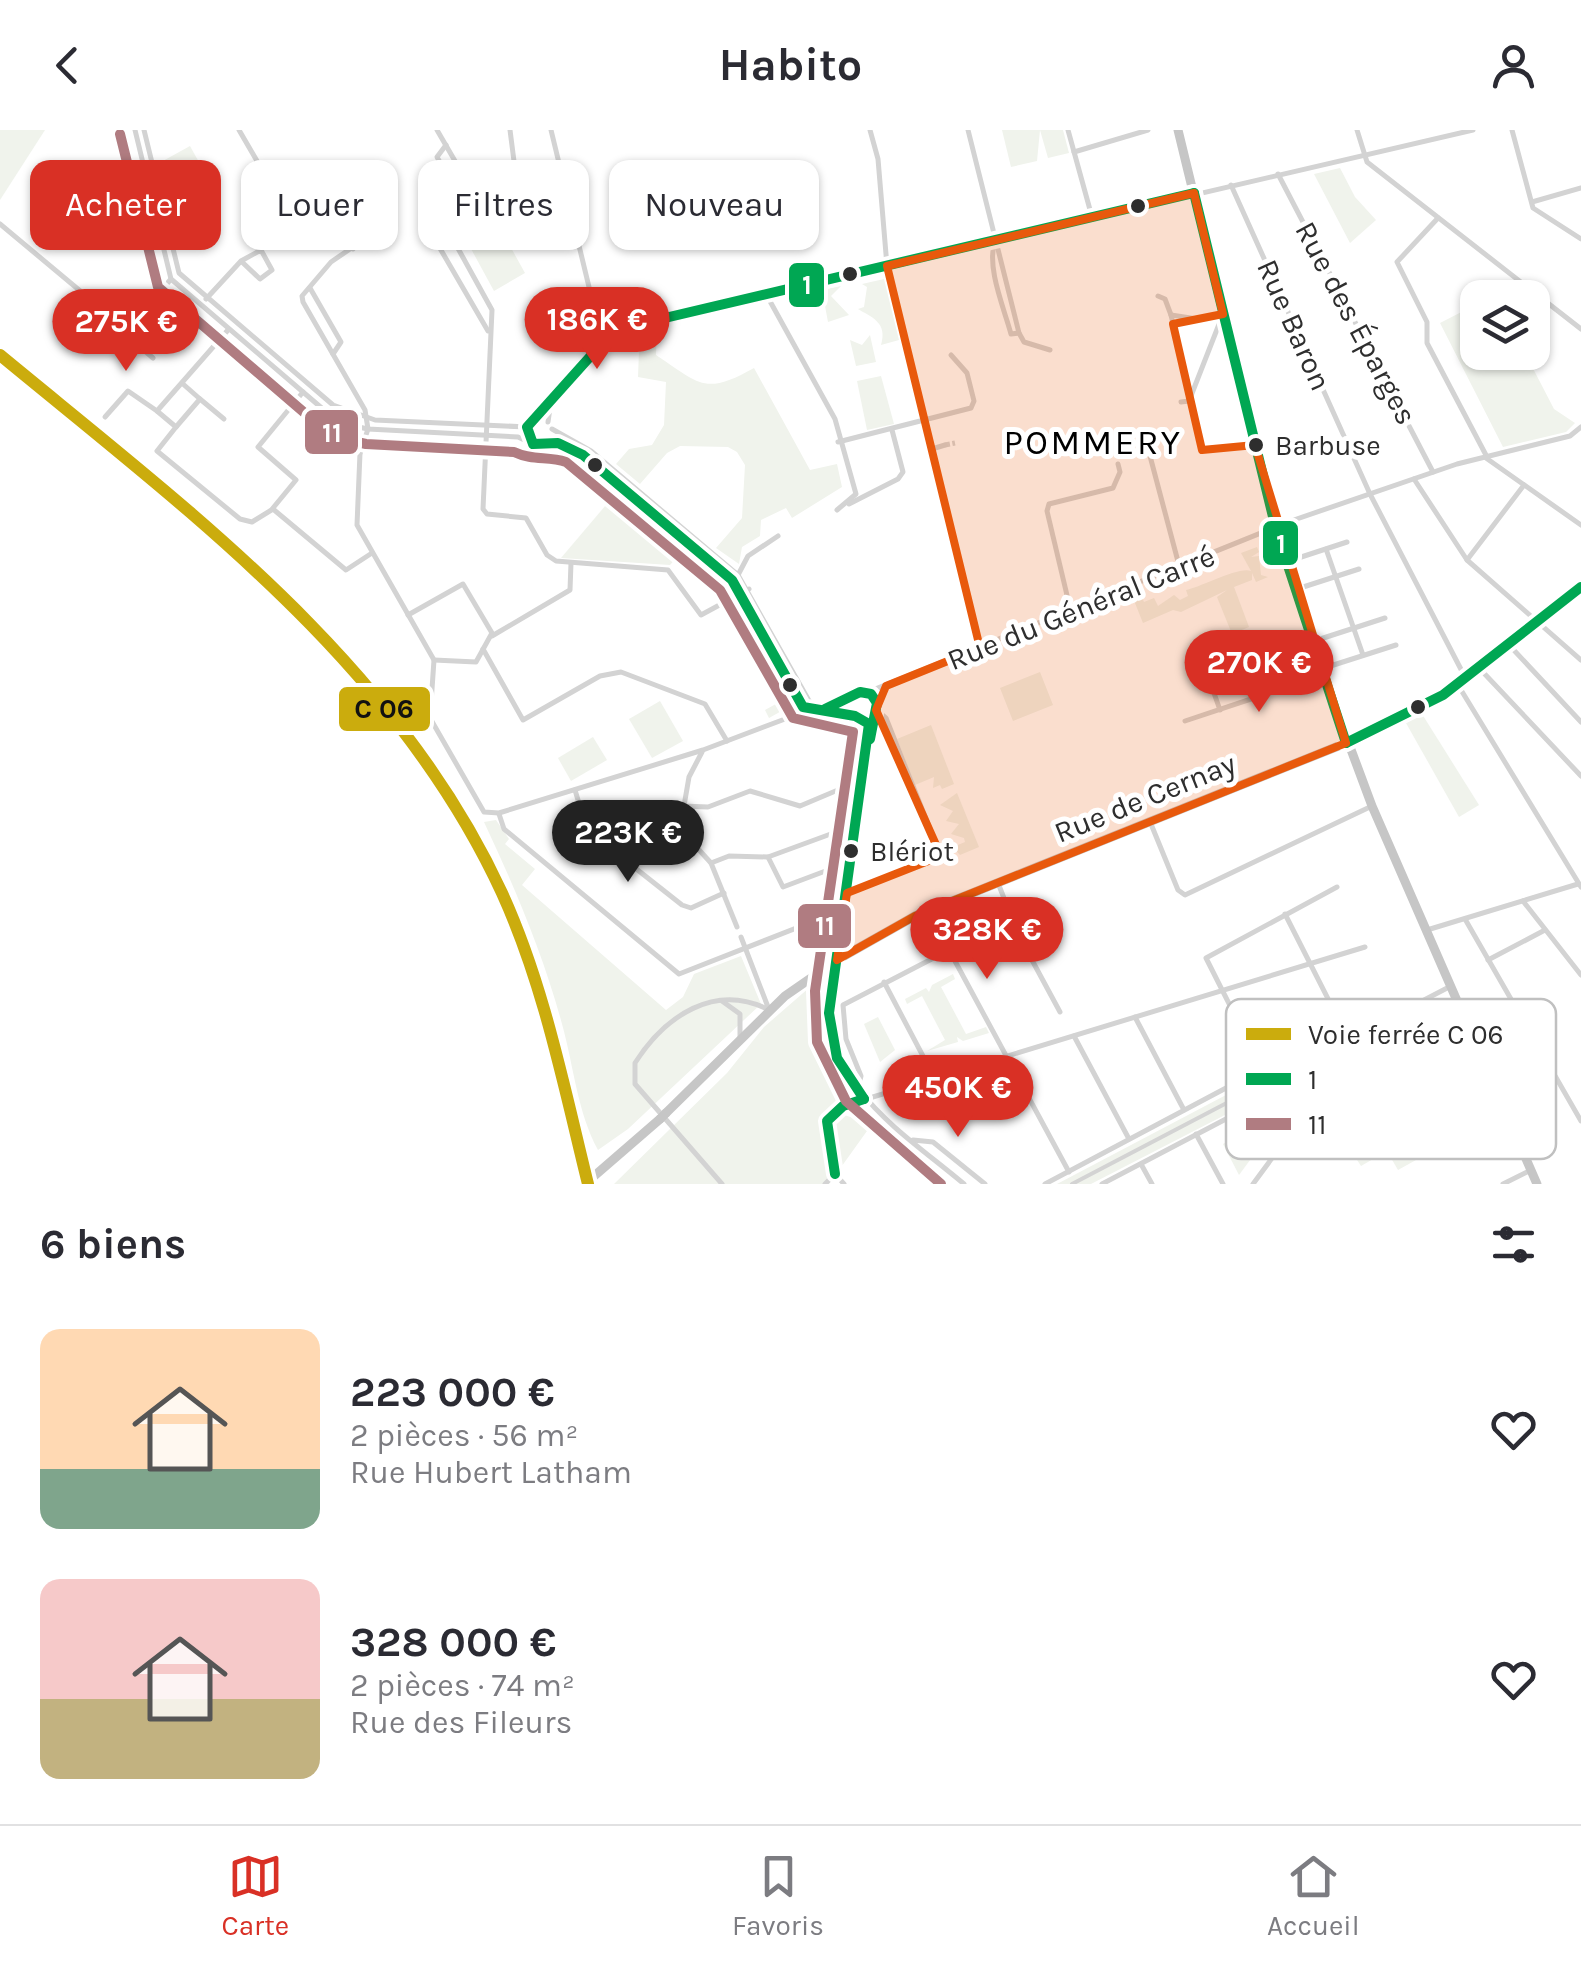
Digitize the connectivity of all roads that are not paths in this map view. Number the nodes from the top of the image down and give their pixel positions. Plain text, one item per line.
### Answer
1 (135, 130) edge
2 (144, 130) edge
3 (239, 130) edge
4 (437, 130) edge
5 (510, 130) edge
6 (551, 130) edge
7 (870, 130) edge
8 (968, 130) edge
9 (1068, 130) edge
10 (1148, 130) edge
11 (1178, 130) edge
12 (1357, 130) edge
13 (1473, 130) edge
14 (1512, 130) edge
15 (446, 145) junction
16 (1073, 152) junction
17 (1364, 155) junction
18 (258, 160) edge
19 (437, 160) edge
20 (455, 160) edge
21 (516, 160) edge
22 (558, 160) edge
23 (1278, 174) junction
24 (1231, 185) junction
25 (1581, 188) edge
26 (1194, 193) junction
27 (1532, 202) junction
28 (1092, 217) junction
29 (1438, 218) junction
30 (0, 224) edge
31 (1581, 239) edge
32 (995, 241) junction
33 (351, 250) edge
34 (441, 250) edge
35 (459, 250) edge
36 (581, 250) edge
37 (241, 261) junction
38 (888, 266) junction
39 (179, 274) junction
40 (171, 279) junction
41 (309, 288) junction
42 (766, 294) junction
43 (1158, 296) dead end
44 (206, 299) junction
45 (1171, 314) junction
46 (1223, 314) junction
47 (1581, 328) edge
48 (127, 330) junction
49 (228, 330) junction
50 (490, 334) junction
51 (605, 336) junction
52 (1050, 350) dead end
53 (333, 354) junction
54 (951, 355) dead end
55 (153, 358) dead end
56 (182, 384) junction
57 (562, 386) junction
58 (303, 392) junction
59 (200, 399) junction
60 (1185, 402) junction
61 (324, 410) junction
62 (157, 411) junction
63 (105, 417) dead end
64 (366, 418) junction
65 (224, 419) dead end
66 (925, 420) junction
67 (532, 421) junction
68 (486, 426) junction
69 (550, 426) junction
70 (176, 427) junction
71 (1581, 427) edge
72 (527, 428) junction
73 (368, 429) junction
74 (892, 430) junction
75 (486, 434) junction
76 (528, 439) junction
77 (549, 442) junction
78 (838, 442) junction
79 (1255, 445) junction
80 (945, 446) tunnel mouth
81 (932, 449) junction
82 (360, 453) junction
83 (1150, 456) dead end
84 (1486, 457) junction
85 (1118, 464) dead end
86 (1434, 472) junction
87 (1414, 479) junction
88 (1524, 485) junction
89 (1370, 494) junction
90 (645, 502) junction
91 (845, 506) junction
92 (273, 508) junction
93 (837, 510) dead end
94 (1581, 525) edge
95 (1276, 529) junction
96 (778, 536) dead end
97 (1347, 542) dead end
98 (1326, 549) junction
99 (372, 554) junction
100 (1467, 560) junction
101 (1286, 562) junction
102 (570, 563) junction
103 (1180, 569) junction
104 (1359, 569) dead end
105 (738, 575) junction
106 (1336, 576) junction
107 (749, 589) junction
108 (1294, 590) junction
109 (1579, 593) edge
110 (741, 594) junction
111 (1071, 612) junction
112 (408, 615) junction
113 (1385, 618) dead end
114 (1538, 622) junction
115 (1354, 628) junction
116 (492, 636) junction
117 (1311, 642) junction
118 (1396, 644) dead end
119 (1510, 646) junction
120 (980, 648) junction
121 (483, 649) junction
122 (1363, 656) junction
123 (434, 660) junction
124 (1581, 660) edge
125 (1480, 669) junction
126 (1322, 672) junction
127 (1210, 682) dead end
128 (1462, 682) junction
129 (886, 686) junction
130 (866, 692) junction
131 (851, 700) junction
132 (876, 700) junction
133 (1220, 710) junction
134 (875, 712) junction
135 (816, 713) junction
136 (854, 714) junction
137 (864, 718) junction
138 (1185, 722) dead end
139 (1581, 722) edge
140 (871, 729) junction
141 (727, 741) junction
142 (1346, 743) junction
143 (703, 750) junction
144 (1581, 776) edge
145 (864, 780) junction
146 (575, 790) junction
147 (682, 806) junction
148 (1372, 806) junction
149 (498, 813) junction
150 (681, 820) junction
151 (1150, 822) junction
152 (858, 824) junction
153 (604, 843) junction
154 (768, 857) junction
155 (852, 861) junction
156 (711, 862) junction
157 (998, 883) junction
158 (1580, 885) edge
159 (1337, 887) dead end
160 (847, 893) junction
161 (724, 894) junction
162 (1522, 901) junction
163 (845, 909) junction
164 (1285, 914) junction
165 (1464, 918) junction
166 (737, 927) dead end
167 (1426, 930) junction
168 (1545, 930) junction
169 (741, 936) dead end
170 (1365, 947) dead end
171 (746, 949) junction
172 (836, 960) junction
173 (1488, 960) junction
174 (1311, 964) junction
175 (1581, 975) edge
176 (884, 982) junction
177 (1451, 986) junction
178 (1221, 991) junction
179 (715, 998) junction
180 (1329, 999) edge
181 (1427, 999) edge
182 (1457, 999) edge
183 (1511, 999) edge
184 (1226, 1001) edge
185 (770, 1010) junction
186 (1060, 1012) dead end
187 (1135, 1017) junction
188 (1074, 1036) junction
189 (740, 1038) junction
190 (1007, 1056) junction
191 (934, 1078) junction
192 (1556, 1078) edge
193 (1226, 1088) edge
194 (856, 1092) junction
195 (864, 1099) junction
196 (1226, 1105) edge
197 (1184, 1110) junction
198 (1226, 1118) edge
199 (1581, 1121) edge
200 (1196, 1134) junction
201 (912, 1140) junction
202 (1129, 1140) junction
203 (1271, 1159) edge
204 (1526, 1159) edge
205 (1141, 1164) junction
206 (1531, 1170) junction
207 (1069, 1172) junction
208 (835, 1174) junction
209 (585, 1184) edge
210 (722, 1184) edge
211 (826, 1184) edge
212 (844, 1184) edge
213 (964, 1184) edge
214 (985, 1184) edge
215 (1045, 1184) edge
216 (1072, 1184) edge
217 (1102, 1184) edge
218 (1152, 1184) edge
219 (1222, 1184) edge
220 (1253, 1184) edge
221 (1503, 1184) edge
222 (1537, 1184) edge

1 - 40 street
2 - 39 street
3 - 18 street
4 - 15 street
5 - 21 street
6 - 22 street
7 - 38 street
8 - 32 street
9 - 16 street
10 - 16 street
11 - 26 main road
12 - 17 street
13 - 17 street
14 - 27 street
15 - 19 street
15 - 20 street
16 - 28 street
17 - 23 street
17 - 29 street
23 - 24 street
23 - 86 street, Rue des Éparges
24 - 26 street
24 - 89 street, Rue Baron
25 - 27 street
26 - 28 street
26 - 46 main road
27 - 31 street
28 - 32 street
29 - 47 street
29 - 84 street
30 - 48 street
32 - 38 street
32 - 52 street
33 - 41 street
34 - 50 street
35 - 50 street
36 - 51 street
37 - 37 street
37 - 44 street
38 - 42 street
38 - 66 street
39 - 40 street
39 - 44 street
40 - 48 street
40 - 49 street
41 - 53 street
41 - 53 street
42 - 51 street
42 - 78 street
43 - 45 street
44 - 64 street
45 - 46 street
45 - 60 street
46 - 60 street
46 - 79 main road
48 - 55 street
49 - 56 street
49 - 58 street
50 - 68 street
51 - 57 street
53 - 64 street
54 - 66 street
56 - 59 street
56 - 62 street
57 - 67 street
57 - 69 street
58 - 61 street
58 - 92 street
59 - 65 street
59 - 70 street
60 - 79 street
61 - 73 street
61 - 82 street
62 - 63 street
62 - 70 street
64 - 68 street
64 - 73 street
66 - 74 street
66 - 81 street
67 - 69 street
67 - 72 street
68 - 72 street
68 - 75 street
69 - 77 street
69 - 90 street
70 - 92 street
71 - 84 street, Rue du Général Carré
72 - 76 street
73 - 75 street
73 - 82 street
74 - 78 street
74 - 91 street
75 - 76 street
75 - 102 street
76 - 77 street
77 - 90 street
78 - 91 street
79 - 95 main road
80 - 81 street
81 - 120 street
82 - 99 street
83 - 103 street
84 - 86 street, Rue du Général Carré
84 - 88 street
85 - 111 street
86 - 87 street, Rue du Général Carré
87 - 89 street, Rue du Général Carré
87 - 100 street
88 - 94 street
88 - 100 street
89 - 95 street, Rue du Général Carré
89 - 128 street, Rue Baron
90 - 105 street
90 - 110 street
91 - 93 street
92 - 99 street
95 - 101 main road
95 - 103 street, Rue du Général Carré
96 - 105 street
97 - 98 street
98 - 101 street
98 - 106 street
99 - 112 street
100 - 114 street
101 - 108 main road
102 - 110 street
102 - 116 street
103 - 111 street, Rue du Général Carré
104 - 106 street
105 - 107 street
106 - 108 street
106 - 115 street
107 - 110 street
107 - 135 street
108 - 117 main road
109 - 114 main road, Rue de Cernay
110 - 135 street
111 - 120 street, Rue du Général Carré
112 - 116 street
112 - 123 street
113 - 115 street
114 - 119 main road, Rue de Cernay
114 - 124 street
115 - 117 street
115 - 122 street
116 - 121 street
117 - 126 main road
118 - 122 street
119 - 125 main road, Rue de Cernay
119 - 139 street
120 - 129 street, Rue du Général Carré
121 - 123 street
121 - 141 street
122 - 126 street
123 - 149 street
125 - 128 main road, Rue de Cernay
125 - 144 street
126 - 133 street
126 - 142 main road
127 - 133 street
128 - 142 main road, Rue de Cernay
128 - 158 street, Rue Baron
129 - 130 street, Rue du Général Carré
129 - 132 street
130 - 131 street
130 - 132 street
131 - 135 street
131 - 136 street
132 - 134 street
133 - 138 street
134 - 137 street
134 - 140 street
134 - 160 street
135 - 136 street
135 - 141 street
136 - 137 street
137 - 140 street
140 - 145 street
141 - 143 street
142 - 148 main road
142 - 151 main road, Rue de Cernay
143 - 146 street
143 - 147 street
145 - 147 street
145 - 152 street
146 - 149 street
146 - 153 street
147 - 150 street
148 - 151 street
148 - 167 main road
149 - 171 street
150 - 153 street
150 - 156 street
151 - 157 main road, Rue de Cernay
152 - 154 street
152 - 155 street
153 - 161 street
154 - 155 street
154 - 156 street
155 - 160 street
156 - 161 street
157 - 172 main road, Rue de Cernay
157 - 186 street
158 - 162 street
159 - 164 street
160 - 163 street
161 - 166 street
162 - 165 street
162 - 168 street
163 - 171 street
163 - 172 street
164 - 174 street
164 - 178 street
165 - 167 street
165 - 173 street
167 - 177 main road
168 - 173 street
168 - 175 street
169 - 171 street
170 - 174 street
171 - 185 street
172 - 185 main road, Rue de Cernay
172 - 194 street
173 - 183 street
174 - 178 street
174 - 180 street
176 - 190 street
176 - 191 street
176 - 194 street
177 - 181 street
177 - 182 main road
178 - 184 street
178 - 187 street
179 - 185 street
179 - 189 street
179 - 210 street
185 - 189 main road, Rue de Cernay
187 - 188 street
187 - 197 street
188 - 190 street
188 - 202 street
189 - 209 main road, Rue de Cernay
190 - 191 street
190 - 207 street
191 - 195 street
192 - 199 street
193 - 197 street
194 - 195 street
195 - 201 street
195 - 208 street
196 - 216 street
197 - 202 street
198 - 200 street
200 - 205 street
200 - 219 street
201 - 213 street
201 - 214 street
202 - 207 street
203 - 220 street
204 - 206 main road
205 - 217 street
205 - 218 street
206 - 221 street
206 - 222 main road
207 - 215 street
208 - 211 street
208 - 212 street

